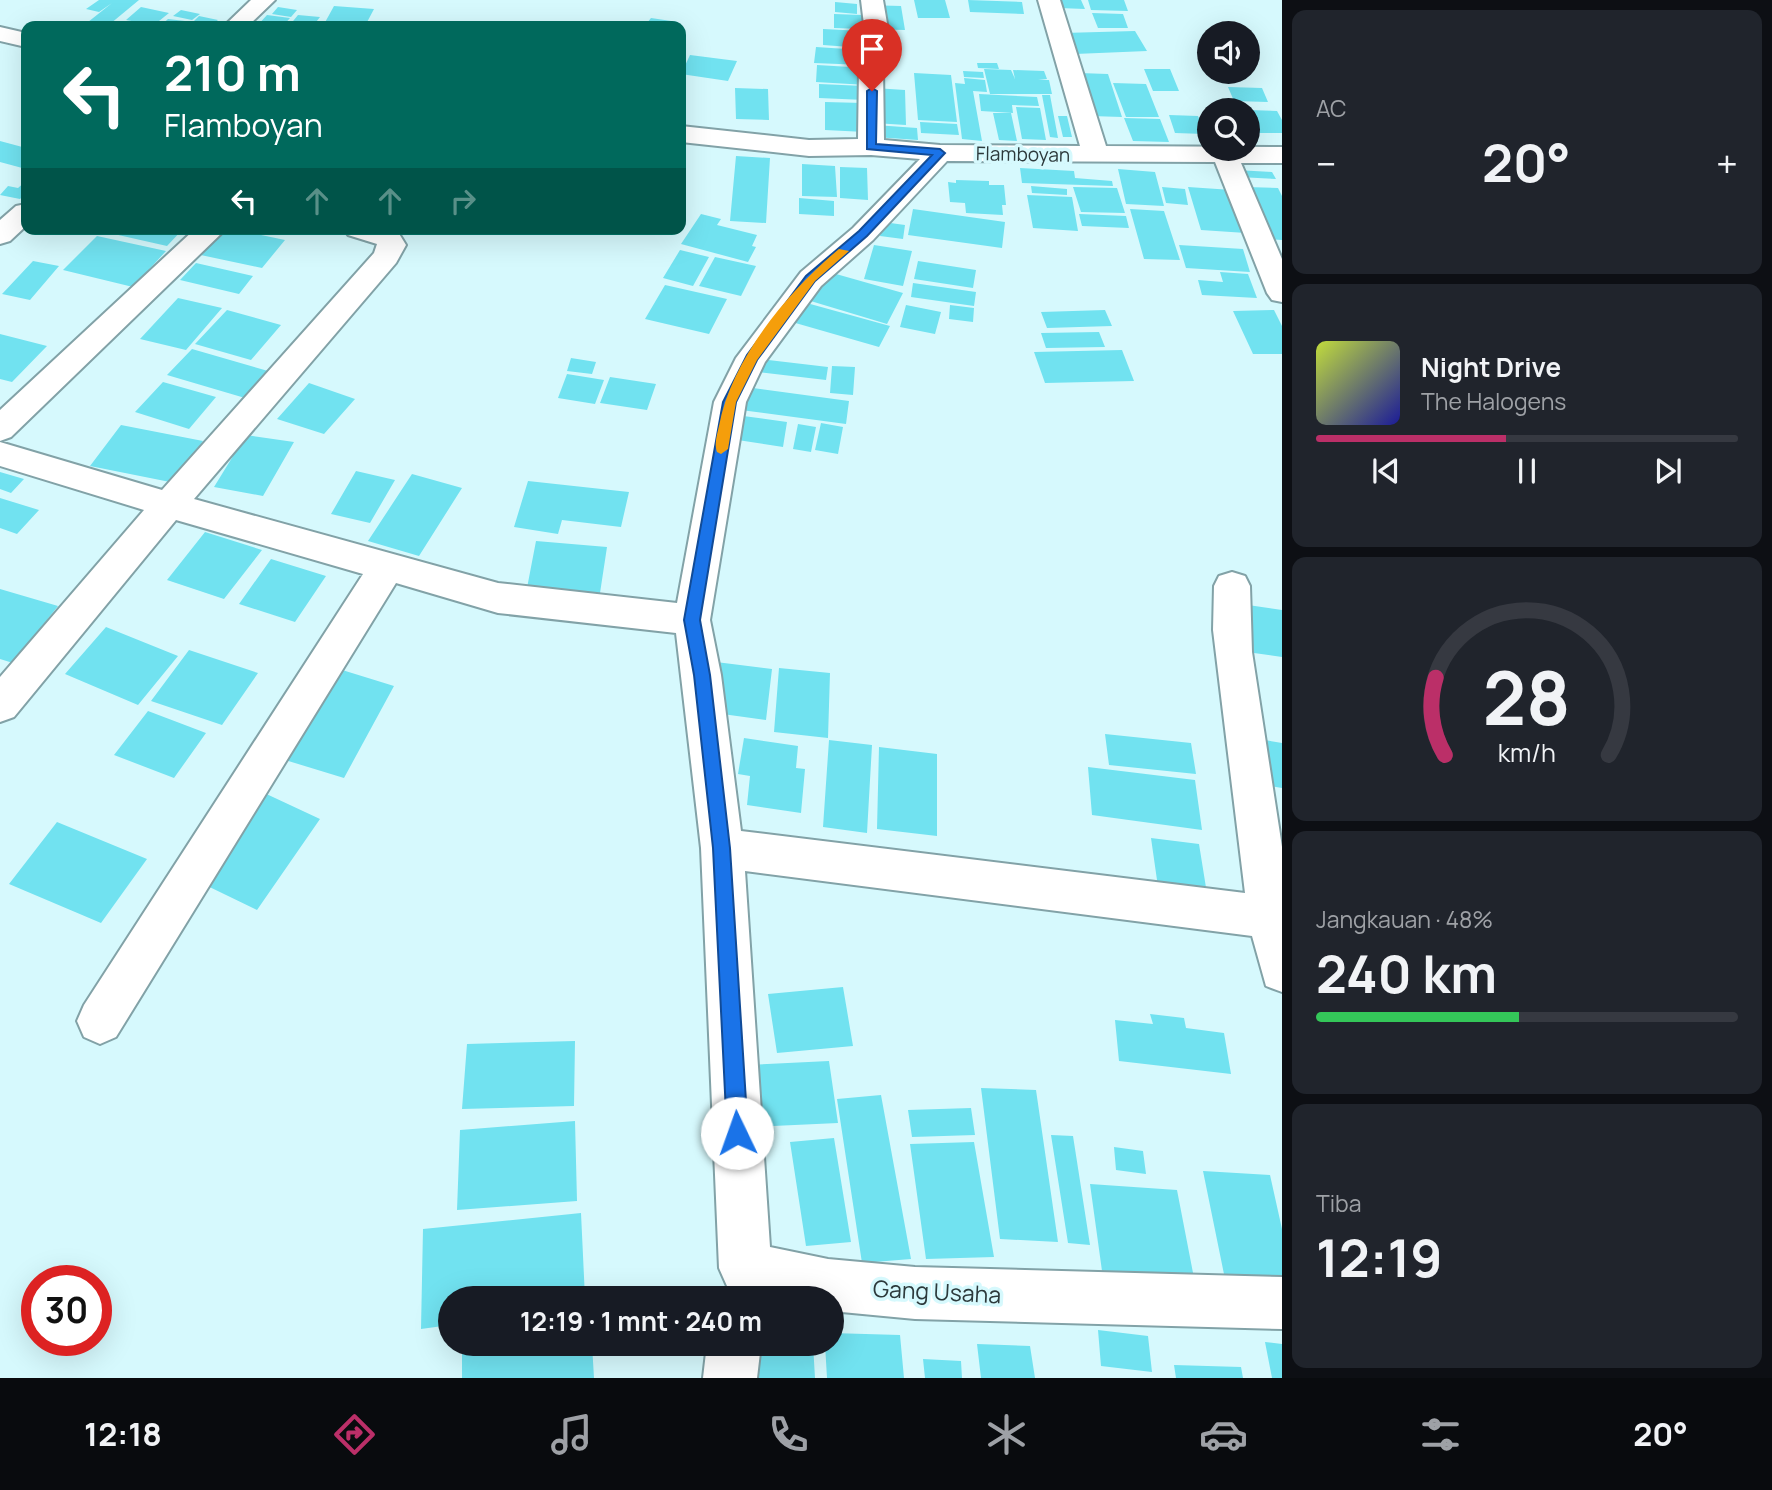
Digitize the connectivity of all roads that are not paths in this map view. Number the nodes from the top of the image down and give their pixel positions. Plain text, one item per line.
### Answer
1 (264, 0) edge
2 (872, 0) edge
3 (1049, 0) edge
4 (241, 21) edge
5 (0, 34) edge
6 (21, 39) edge
7 (686, 135) edge
8 (871, 147) junction
9 (940, 153) junction
10 (1096, 155) junction
11 (1260, 155) edge
12 (1282, 155) edge
13 (1197, 156) edge
14 (1227, 161) edge
15 (21, 216) edge
16 (0, 235) edge
17 (206, 235) edge
18 (378, 235) edge
19 (1282, 293) edge
20 (0, 429) edge
21 (0, 454) edge
22 (169, 505) junction
23 (387, 567) junction
24 (1231, 586) dead end
25 (692, 620) junction
26 (0, 705) edge
27 (722, 848) junction
28 (1268, 917) junction
29 (1282, 970) edge
30 (100, 1021) dead end
31 (743, 1283) edge
32 (1282, 1303) edge
33 (733, 1356) edge
34 (730, 1378) edge

1 - 4 street
2 - 8 street
3 - 10 street
5 - 6 street
7 - 8 street, Flamboyan
8 - 9 street, Flamboyan
9 - 10 street, Flamboyan
9 - 25 street, Gang Usaha
10 - 13 street, Flamboyan
11 - 12 street, Flamboyan
14 - 19 street
15 - 16 street
17 - 20 street
18 - 22 street
21 - 22 street
22 - 23 street
22 - 26 street
23 - 25 street
23 - 30 street
24 - 28 street
25 - 27 street, Gang Usaha
27 - 28 street
27 - 31 street, Gang Usaha
28 - 29 street
31 - 32 street, Gang Usaha
33 - 34 street

